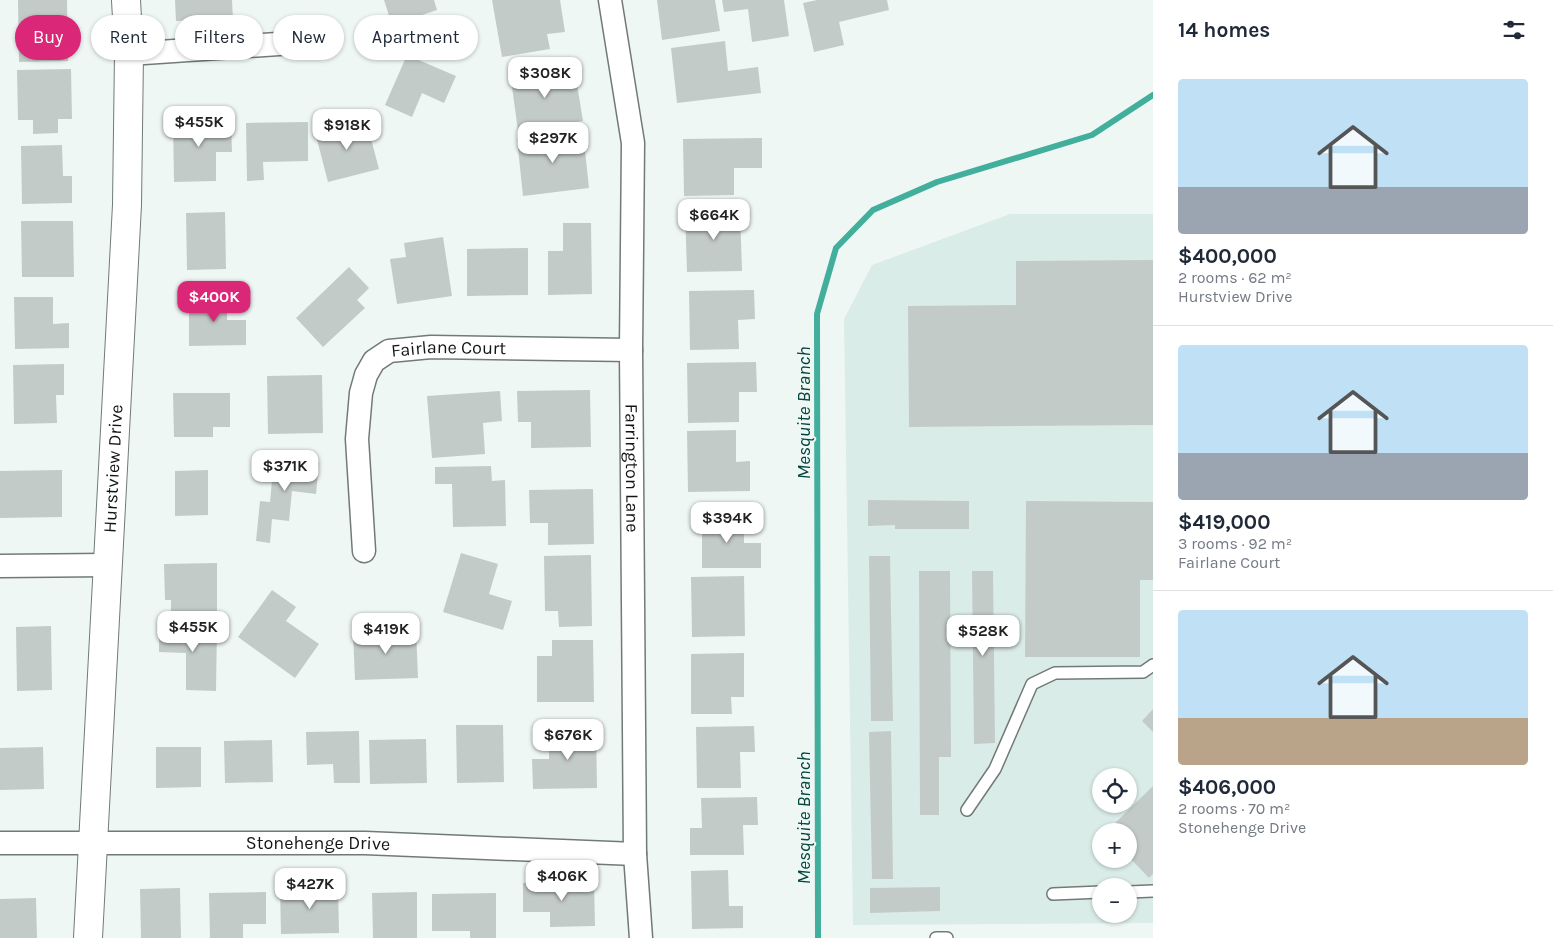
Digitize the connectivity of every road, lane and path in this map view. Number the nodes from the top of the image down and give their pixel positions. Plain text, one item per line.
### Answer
1 (126, 0) edge
2 (610, 0) edge
3 (127, 15) edge
4 (273, 44) edge
5 (165, 52) edge
6 (129, 60) edge
7 (631, 350) junction
8 (364, 551) dead end
9 (0, 566) edge
10 (109, 566) junction
11 (1153, 665) edge
12 (966, 810) dead end
13 (0, 843) edge
14 (94, 843) junction
15 (635, 854) junction
16 (1153, 891) edge
17 (1092, 892) edge
18 (1137, 892) edge
19 (1053, 894) dead end
20 (88, 938) edge
21 (641, 938) edge
22 (936, 938) edge
23 (947, 938) edge

1 - 3 street, Hurstview Drive
2 - 7 street, Farrington Lane
4 - 5 street
6 - 10 street, Hurstview Drive
7 - 8 street, Fairlane Court
7 - 15 street, Farrington Lane
9 - 10 street
10 - 14 street, Hurstview Drive
11 - 12 lane
13 - 14 street, Stonehenge Drive
14 - 15 street, Stonehenge Drive
14 - 20 street, Hurstview Drive
15 - 21 street, Farrington Lane
16 - 18 lane
17 - 19 lane
22 - 23 lane

